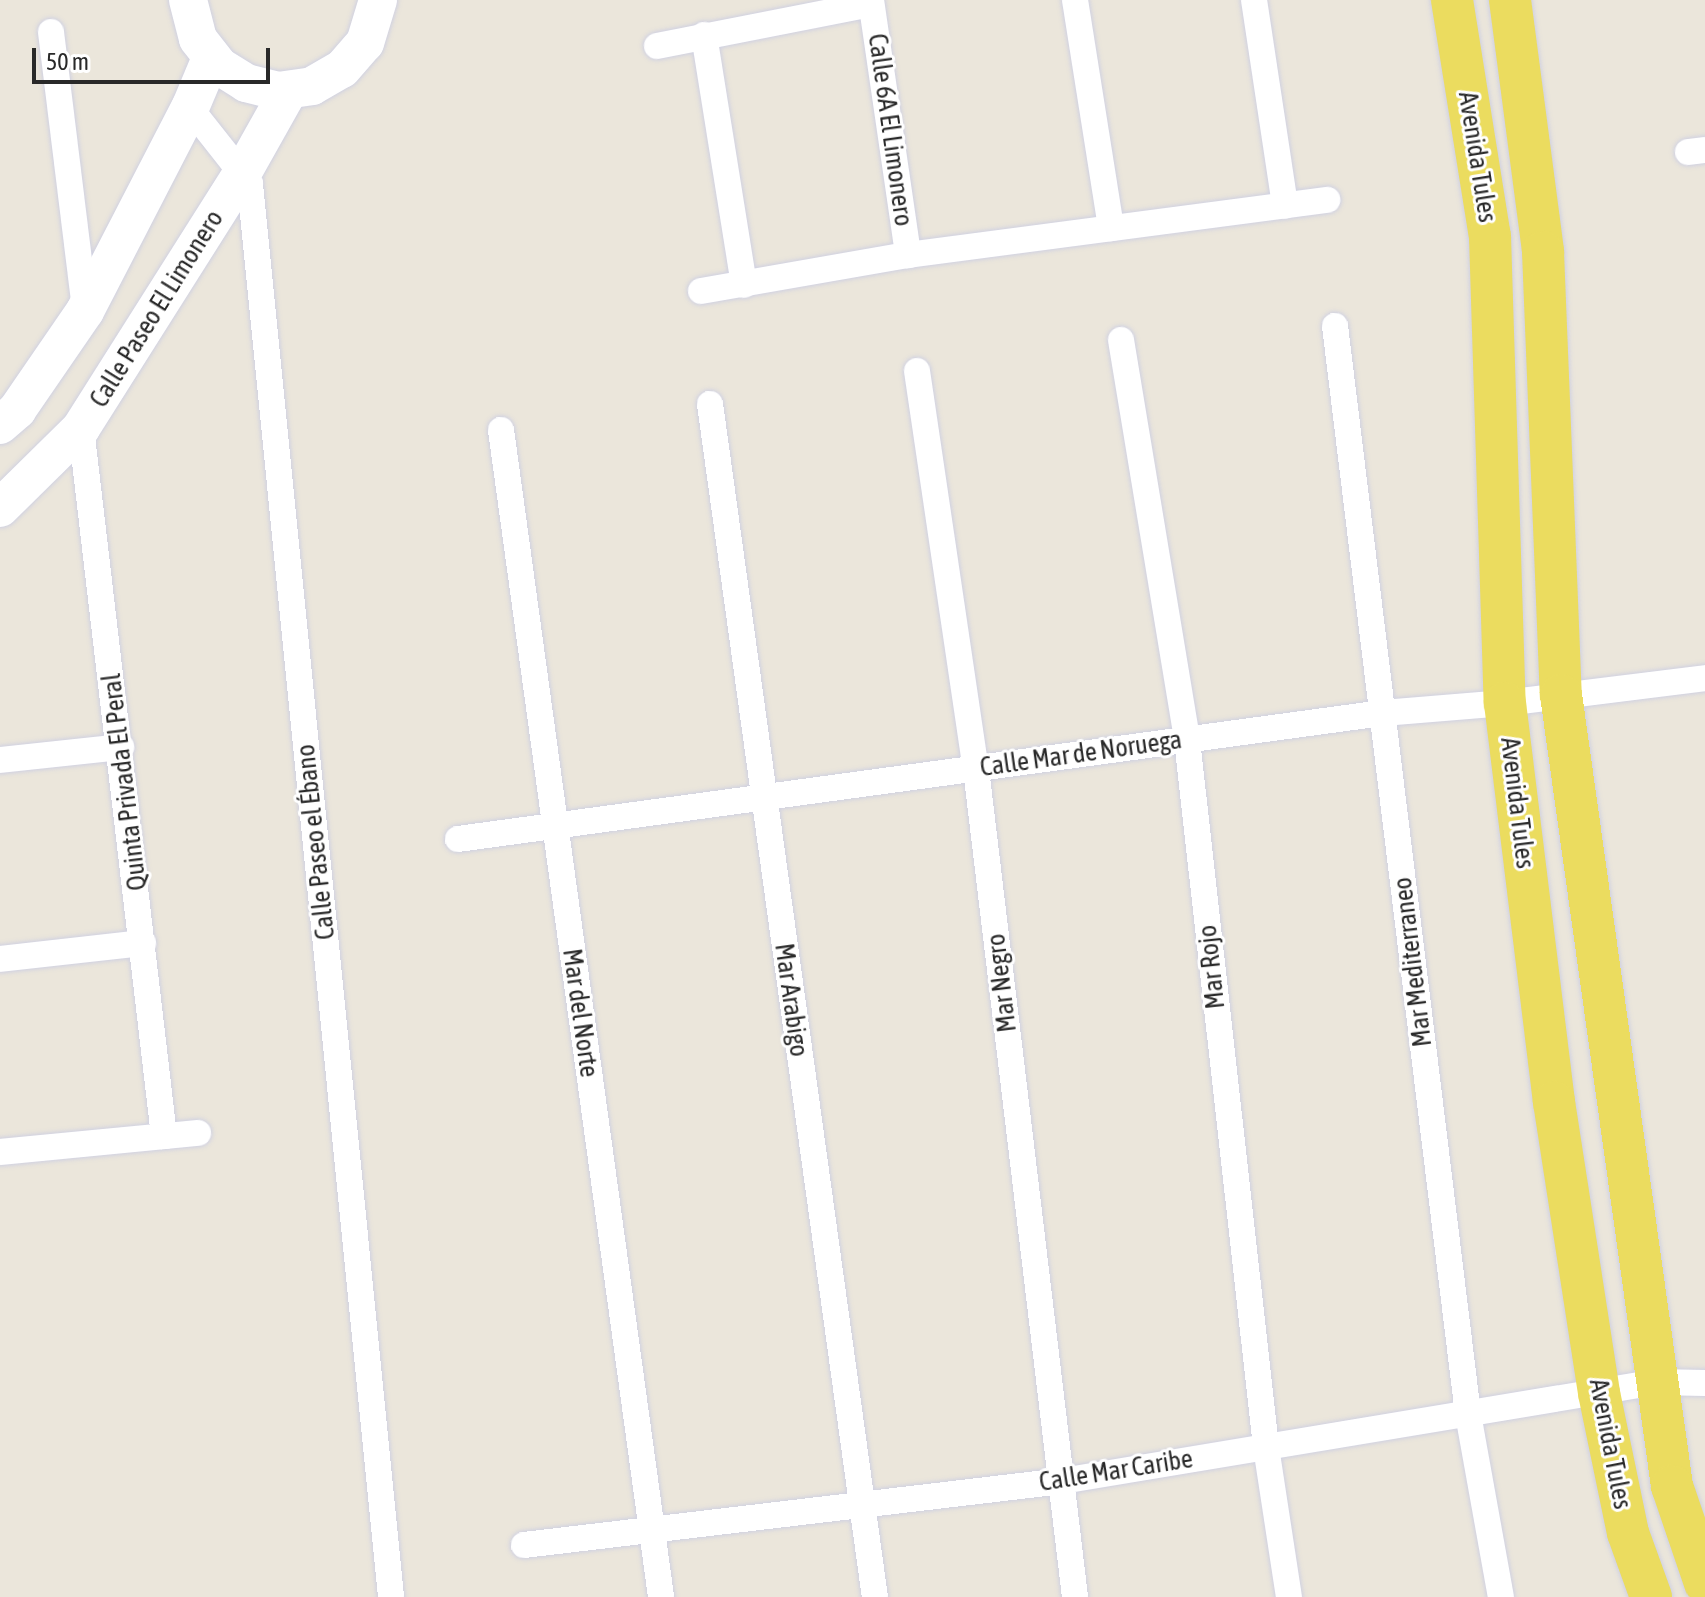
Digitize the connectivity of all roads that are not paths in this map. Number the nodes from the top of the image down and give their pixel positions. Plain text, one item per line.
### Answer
1 (188, 0) edge
2 (378, 0) edge
3 (1075, 0) edge
4 (1254, 0) edge
5 (1452, 0) edge
6 (1510, 0) edge
7 (871, 2) edge
8 (51, 32) dead end
9 (704, 35) junction
10 (657, 46) dead end
11 (211, 58) junction
12 (289, 90) junction
13 (190, 108) junction
14 (243, 172) junction
15 (1327, 200) dead end
16 (1285, 206) junction
17 (1111, 228) junction
18 (908, 255) junction
19 (744, 285) junction
20 (701, 291) dead end
21 (85, 311) junction
22 (1335, 326) dead end
23 (1121, 340) dead end
24 (917, 371) dead end
25 (710, 404) dead end
26 (0, 425) edge
27 (81, 428) junction
28 (501, 430) dead end
29 (0, 508) edge
30 (1705, 678) edge
31 (1561, 695) junction
32 (1505, 703) junction
33 (1383, 713) junction
34 (1187, 740) junction
35 (121, 747) junction
36 (0, 760) edge
37 (976, 769) junction
38 (762, 798) junction
39 (554, 826) junction
40 (458, 839) dead end
41 (143, 943) junction
42 (0, 959) edge
43 (198, 1133) dead end
44 (164, 1136) junction
45 (0, 1152) edge
46 (1657, 1382) junction
47 (1705, 1383) edge
48 (1599, 1393) junction
49 (1468, 1414) junction
50 (1266, 1447) junction
51 (1062, 1481) junction
52 (861, 1505) junction
53 (653, 1530) junction
54 (524, 1545) dead end
55 (1705, 1583) edge
56 (391, 1597) edge
57 (661, 1597) edge
58 (875, 1597) edge
59 (1075, 1597) edge
60 (1289, 1597) edge
61 (1501, 1597) edge
62 (1651, 1597) edge

1 - 11 street
2 - 12 street
3 - 17 street
4 - 16 street
5 - 32 main road, Avenida Tules
6 - 31 main road, Avenida Tules
7 - 9 street, Calle 6A El Limonero
7 - 18 street, Calle 6A El Limonero
8 - 21 street
9 - 10 street, Calle 6A El Limonero
9 - 19 street
11 - 12 street
11 - 13 street
12 - 14 street, Calle Paseo El Limonero
13 - 14 street, Calle Paseo el Ébano
13 - 21 street
14 - 27 street, Calle Paseo El Limonero
14 - 56 street, Calle Paseo el Ébano
15 - 16 street, Calle 6A El Limonero
16 - 17 street, Calle 6A El Limonero
17 - 18 street, Calle 6A El Limonero
18 - 19 street, Calle 6A El Limonero
19 - 20 street, Calle 6A El Limonero
21 - 26 street
22 - 33 street, Mar Mediterraneo
23 - 34 street, Mar Rojo
24 - 37 street, Mar Negro
25 - 38 street, Mar Arabigo
27 - 29 street, Calle Paseo El Limonero
27 - 35 street, Quinta Privada El Peral
28 - 39 street, Mar del Norte
30 - 31 street, Calle Mar de Noruega
31 - 32 street, Calle Mar de Noruega
31 - 46 main road, Avenida Tules
32 - 33 street, Calle Mar de Noruega
32 - 48 main road, Avenida Tules
33 - 34 street, Calle Mar de Noruega
33 - 49 street, Mar Mediterraneo
34 - 37 street, Calle Mar de Noruega
34 - 50 street, Mar Rojo
35 - 36 street
35 - 41 street, Quinta Privada El Peral
37 - 38 street, Calle Mar de Noruega
37 - 51 street, Mar Negro
38 - 39 street, Calle Mar de Noruega
38 - 52 street, Mar Arabigo
39 - 40 street, Calle Mar de Noruega
39 - 53 street, Mar del Norte
41 - 42 street
41 - 44 street, Quinta Privada El Peral
43 - 44 street
44 - 45 street
46 - 47 street, Calle Mar Caribe
46 - 48 street, Calle Mar Caribe
46 - 55 main road, Avenida Tules
48 - 49 street, Calle Mar Caribe
48 - 62 main road, Avenida Tules
49 - 50 street, Calle Mar Caribe
49 - 61 street, Mar Mediterraneo
50 - 51 street, Calle Mar Caribe
50 - 60 street, Mar Rojo
51 - 52 street, Calle Mar Caribe
51 - 59 street, Mar Negro
52 - 53 street, Calle Mar Caribe
52 - 58 street, Mar Arabigo
53 - 54 street, Calle Mar Caribe
53 - 57 street, Mar del Norte

